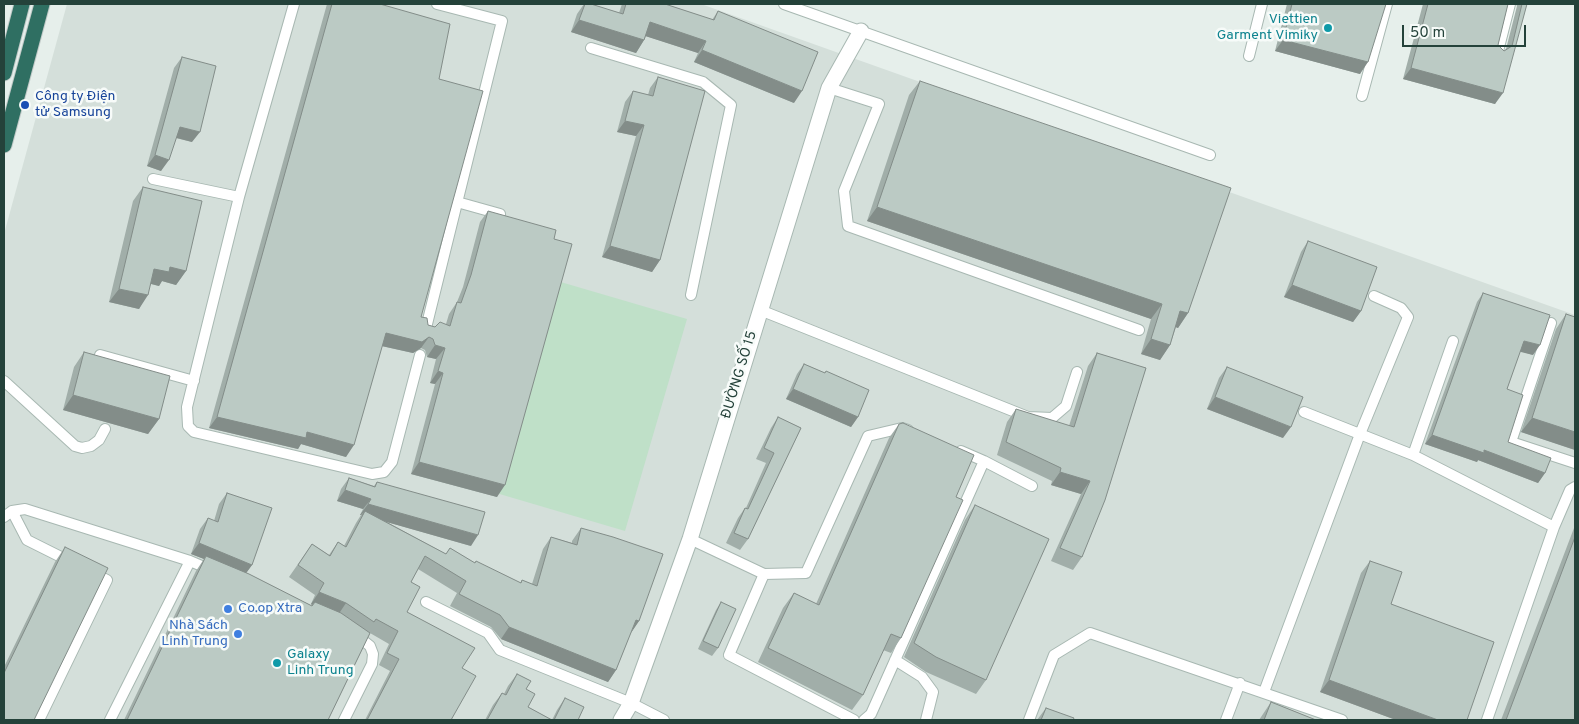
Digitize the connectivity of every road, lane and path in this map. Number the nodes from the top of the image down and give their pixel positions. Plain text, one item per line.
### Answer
1 (22, 4) edge
2 (42, 4) edge
3 (294, 4) edge
4 (436, 4) edge
5 (784, 4) edge
6 (1262, 4) edge
7 (1387, 4) edge
8 (1510, 4) edge
9 (861, 31) junction
10 (591, 48) dead end
11 (1497, 55) edge
12 (1248, 56) dead end
13 (4, 73) edge
14 (829, 88) junction
15 (1362, 96) dead end
16 (4, 144) edge
17 (1210, 155) dead end
18 (153, 179) dead end
19 (239, 197) junction
20 (457, 202) junction
21 (514, 218) edge
22 (691, 295) dead end
23 (1374, 296) dead end
24 (760, 310) junction
25 (1551, 323) edge
26 (1139, 330) dead end
27 (425, 332) edge
28 (1453, 341) dead end
29 (100, 355) edge
30 (420, 355) edge
31 (1077, 372) dead end
32 (4, 381) edge
33 (194, 381) junction
34 (1304, 412) edge
35 (105, 429) dead end
36 (1360, 434) junction
37 (920, 435) edge
38 (948, 446) edge
39 (1413, 455) junction
40 (984, 461) junction
41 (1575, 463) edge
42 (1032, 486) dead end
43 (1575, 487) edge
44 (8, 514) edge
45 (1554, 527) junction
46 (690, 539) junction
47 (190, 561) junction
48 (764, 574) junction
49 (226, 576) edge
50 (426, 602) dead end
51 (348, 631) edge
52 (895, 660) junction
53 (1240, 683) junction
54 (1264, 692) junction
55 (632, 703) junction
56 (39, 720) edge
57 (110, 720) edge
58 (344, 720) edge
59 (621, 720) edge
60 (664, 720) edge
61 (854, 720) edge
62 (864, 720) edge
63 (926, 720) edge
64 (1029, 720) edge
65 (1226, 720) edge
66 (1342, 720) edge
67 (1487, 720) edge

1 - 13 highway
2 - 16 highway
3 - 19 lane
4 - 20 lane
5 - 9 lane
6 - 12 lane
7 - 15 lane
8 - 11 lane
9 - 14 street, ĐƯỜNG SỐ 15
9 - 17 lane
10 - 22 lane
14 - 24 street, ĐƯỜNG SỐ 15
14 - 26 lane
18 - 19 lane
19 - 33 lane
20 - 21 lane
20 - 27 lane
23 - 36 lane
24 - 31 lane
24 - 46 street, ĐƯỜNG SỐ 15
25 - 41 lane
28 - 39 lane
29 - 33 lane
30 - 33 lane
32 - 35 lane
34 - 36 lane
36 - 39 lane
36 - 54 lane
37 - 48 lane
38 - 40 lane
39 - 45 lane
40 - 42 lane
40 - 52 lane
43 - 45 lane
44 - 47 lane
44 - 56 lane
45 - 67 lane
46 - 48 lane
46 - 55 street, ĐƯỜNG SỐ 15
47 - 49 lane
47 - 57 lane
48 - 61 lane
50 - 55 lane
51 - 58 lane
52 - 62 lane
52 - 63 lane
53 - 54 lane
53 - 64 lane
53 - 65 lane
54 - 66 lane
55 - 59 street, ĐƯỜNG SỐ 15
55 - 60 lane

